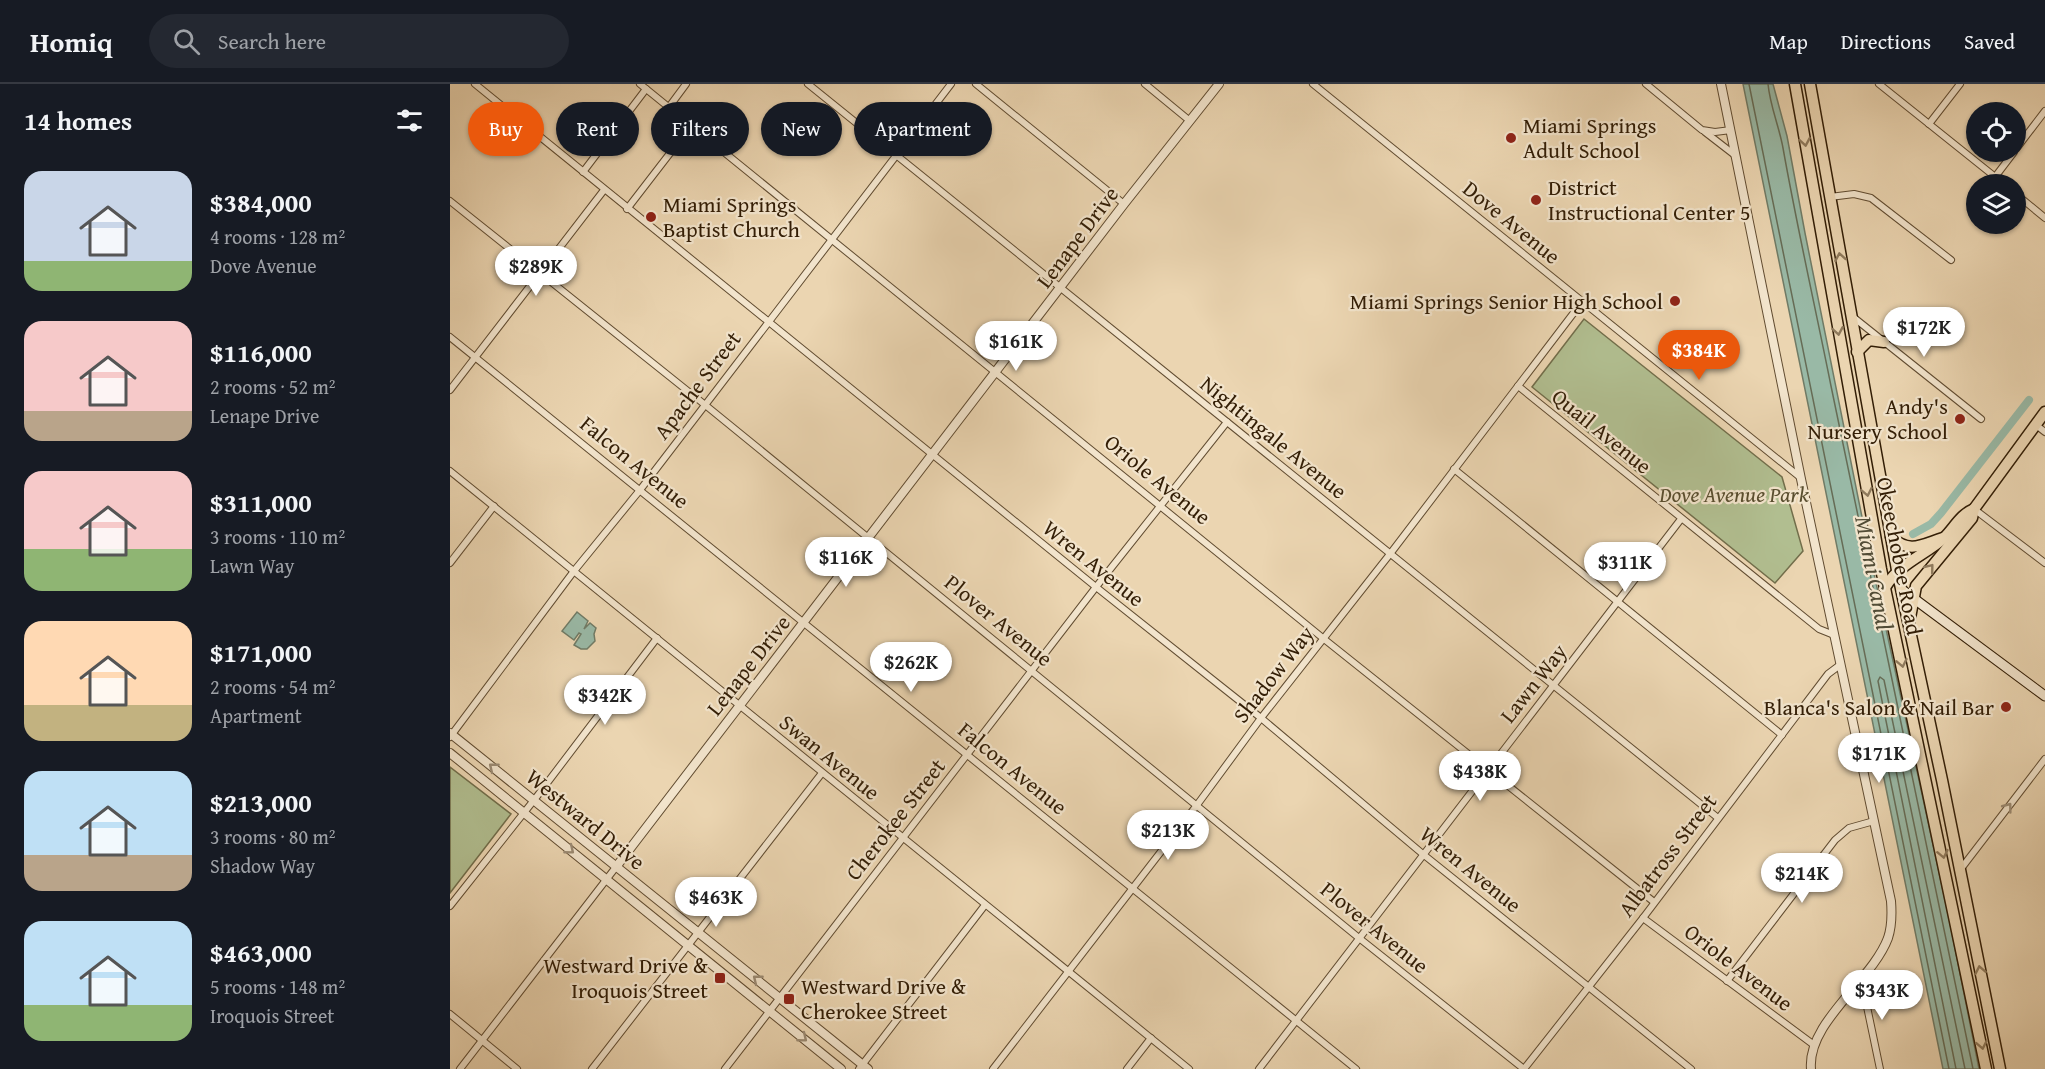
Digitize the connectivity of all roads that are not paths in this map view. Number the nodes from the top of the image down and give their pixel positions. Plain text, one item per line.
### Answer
1 (475, 84) edge
2 (640, 84) edge
3 (686, 84) edge
4 (808, 84) edge
5 (951, 84) edge
6 (976, 84) edge
7 (1145, 84) edge
8 (1219, 84) edge
9 (1313, 84) edge
10 (1646, 84) edge
11 (1721, 84) edge
12 (1795, 84) edge
13 (1810, 84) edge
14 (1879, 84) edge
15 (1960, 84) edge
16 (646, 89) junction
17 (663, 102) edge
18 (673, 102) edge
19 (937, 102) edge
20 (2045, 111) edge
21 (1190, 121) junction
22 (854, 122) edge
23 (1929, 124) junction
24 (1702, 130) junction
25 (1731, 130) junction
26 (2026, 136) edge
27 (668, 156) edge
28 (728, 156) edge
29 (894, 156) edge
30 (896, 156) edge
31 (1736, 156) junction
32 (1810, 170) junction
33 (583, 172) junction
34 (1991, 174) edge
35 (604, 190) junction
36 (1830, 197) junction
37 (450, 201) edge
38 (2026, 202) edge
39 (1124, 204) junction
40 (627, 208) junction
41 (2045, 218) edge
42 (832, 239) junction
43 (1951, 260) dead end
44 (539, 273) junction
45 (1061, 288) junction
46 (1831, 290) junction
47 (1582, 302) junction
48 (1851, 315) junction
49 (768, 322) junction
50 (450, 337) edge
51 (1884, 342) junction
52 (1857, 352) junction
53 (474, 357) junction
54 (997, 371) junction
55 (1518, 386) junction
56 (450, 390) edge
57 (705, 404) junction
58 (2045, 412) edge
59 (1982, 419) dead end
60 (1227, 422) junction
61 (2036, 425) junction
62 (2045, 432) edge
63 (933, 455) junction
64 (1454, 469) junction
65 (450, 471) edge
66 (1801, 479) junction
67 (640, 489) junction
68 (1161, 505) junction
69 (494, 506) junction
70 (1974, 509) junction
71 (1681, 519) junction
72 (1891, 537) junction
73 (868, 538) junction
74 (1943, 538) junction
75 (1390, 554) junction
76 (450, 563) edge
77 (2045, 563) edge
78 (1897, 570) junction
79 (574, 571) junction
80 (1888, 583) junction
81 (1096, 587) junction
82 (1901, 589) junction
83 (1913, 598) junction
84 (1618, 603) junction
85 (803, 622) junction
86 (1909, 627) junction
87 (1834, 635) junction
88 (657, 638) junction
89 (1324, 639) junction
90 (1840, 665) junction
91 (1032, 670) junction
92 (1553, 686) junction
93 (2045, 696) edge
94 (739, 706) junction
95 (1260, 718) junction
96 (451, 735) edge
97 (1782, 735) junction
98 (450, 753) edge
99 (968, 754) junction
100 (2045, 759) edge
101 (1489, 770) junction
102 (822, 773) junction
103 (534, 800) junction
104 (1197, 805) junction
105 (524, 813) junction
106 (1718, 818) junction
107 (1874, 821) junction
108 (903, 838) junction
109 (1424, 855) junction
110 (616, 867) junction
111 (1960, 870) junction
112 (607, 879) junction
113 (1132, 889) junction
114 (1654, 902) junction
115 (985, 905) junction
116 (450, 906) edge
117 (1642, 918) junction
118 (698, 932) junction
119 (1359, 938) junction
120 (687, 945) junction
121 (1069, 971) junction
122 (1861, 978) junction
123 (1727, 981) junction
124 (1588, 987) junction
125 (780, 998) junction
126 (770, 1011) junction
127 (450, 1014) edge
128 (1296, 1020) junction
129 (1151, 1038) junction
130 (482, 1040) junction
131 (1814, 1045) junction
132 (863, 1068) edge
133 (1811, 1068) edge
134 (460, 1069) edge
135 (517, 1069) edge
136 (591, 1069) edge
137 (725, 1069) edge
138 (841, 1069) edge
139 (993, 1069) edge
140 (1127, 1069) edge
141 (1189, 1069) edge
142 (1259, 1069) edge
143 (1356, 1069) edge
144 (1524, 1069) edge
145 (1691, 1069) edge
146 (1802, 1069) edge
147 (1880, 1069) edge
148 (1986, 1069) edge
149 (2000, 1069) edge

1 - 33 street, Wren Avenue
2 - 16 street, Oriole Avenue
3 - 18 street
4 - 22 street, Nightingale Avenue
5 - 19 street, Apache Street
6 - 39 street
7 - 21 street
8 - 21 street, Lenape Drive
9 - 47 street, Dove Avenue
10 - 24 street
11 - 25 street
12 -> 32 main road, Okeechobee Road
13 - 36 main road, Okeechobee Road
14 - 23 street
15 - 23 street
16 - 17 street, Oriole Avenue
16 - 33 street
20 - 26 street
21 - 39 street, Lenape Drive
23 - 34 street
24 - 25 street
24 - 31 street
25 - 31 street
27 - 40 street
28 - 42 street, Oriole Avenue
29 - 42 street, Apache Street
30 - 45 street, Nightingale Avenue
31 - 66 street
32 - 36 main road
32 - 46 main road, Okeechobee Road
33 - 35 street, Wren Avenue
35 - 40 street, Wren Avenue
35 - 44 street
36 - 43 street
48 -> 36 main road, Okeechobee Road
37 - 44 street, Plover Avenue
38 - 41 street
39 - 45 street, Lenape Drive
40 - 49 street, Wren Avenue
42 - 49 street, Apache Street
42 - 54 street, Oriole Avenue
44 - 53 street
44 - 57 street, Plover Avenue
45 - 54 street, Lenape Drive
45 - 60 street, Nightingale Avenue
46 - 48 main road
46 -> 80 main road, Okeechobee Road
47 - 55 street, Shadow Way
47 - 66 street, Dove Avenue
48 - 51 street
48 - 52 main road, Okeechobee Road
49 - 57 street, Apache Street
49 - 63 street, Wren Avenue
50 - 53 street, Falcon Avenue
51 - 52 main road
51 - 59 street
52 - 72 main road, Okeechobee Road
53 - 56 street
53 - 67 street, Falcon Avenue
54 - 63 street, Lenape Drive
54 - 68 street, Oriole Avenue
55 - 64 street, Shadow Way
55 - 71 street, Quail Avenue
57 - 67 street, Apache Street
57 - 73 street, Plover Avenue
58 - 61 main road
60 - 68 street, Cherokee Street
60 - 75 street, Nightingale Avenue
61 - 62 street
61 - 70 main road
63 - 73 street, Lenape Drive
63 - 81 street, Wren Avenue
64 - 75 street, Shadow Way
64 - 84 street
65 - 69 street, Swan Avenue
66 - 87 street
67 - 79 street, Apache Street
67 - 85 street, Falcon Avenue
68 - 81 street, Cherokee Street
68 - 89 street, Oriole Avenue
69 - 76 street
69 - 79 street, Swan Avenue
70 - 74 main road
70 - 77 street
83 -> 70 main road
71 - 84 street, Lawn Way
71 - 87 street, Quail Avenue
72 - 74 main road
72 - 78 main road, Okeechobee Road
73 - 85 street, Lenape Drive
73 - 91 street, Plover Avenue
74 - 78 main road
75 - 89 street, Shadow Way
75 - 92 street, Nightingale Avenue
78 - 80 main road
78 - 82 main road, Okeechobee Road
79 - 88 street, Swan Avenue
79 - 96 street, Apache Street
80 - 82 main road
80 -> 148 main road, Okeechobee Road
81 - 91 street, Cherokee Street
81 - 95 street, Wren Avenue
82 - 83 main road
82 - 86 main road, Okeechobee Road
83 - 86 main road
83 - 93 main road
84 - 92 street, Lawn Way
84 - 97 street
85 - 94 street, Lenape Drive
85 - 99 street, Falcon Avenue
86 - 111 main road, Okeechobee Road
87 - 90 street
88 - 94 street, Swan Avenue
88 - 103 street
89 - 95 street, Shadow Way
89 - 101 street, Oriole Avenue
90 - 97 street, Albatross Street
90 - 107 street
91 - 99 street, Cherokee Street
91 - 104 street, Plover Avenue
92 - 101 street, Lawn Way
92 - 106 street, Nightingale Avenue
94 - 102 street, Swan Avenue
94 - 110 street, Lenape Drive
95 - 104 street, Shadow Way
95 - 109 street, Wren Avenue
103 -> 96 street, Westward Drive
97 - 106 street, Albatross Street
98 - 105 street, Westward Drive
99 - 108 street, Cherokee Street
99 - 113 street, Falcon Avenue
111 -> 100 street
101 - 109 street, Lawn Way
101 - 114 street, Oriole Avenue
102 - 108 street, Swan Avenue
102 - 118 street
103 - 105 street
103 - 110 street, Westward Drive
104 - 113 street, Shadow Way
104 - 119 street, Plover Avenue
105 -> 112 street, Westward Drive
105 - 116 street
106 - 114 street, Albatross Street
107 - 122 street
107 - 123 street
108 - 115 street, Swan Avenue
108 - 125 street, Cherokee Street
109 - 119 street, Lawn Way
109 - 124 street, Wren Avenue
110 - 112 street, Lenape Drive
110 - 118 street, Westward Drive
149 -> 111 main road, Okeechobee Road
112 - 120 street, Westward Drive
112 - 130 street, Lenape Drive
113 - 121 street, Shadow Way
113 - 128 street, Falcon Avenue
114 - 117 street, Albatross Street
115 - 121 street, Swan Avenue
115 - 132 street
117 - 123 street, Oriole Avenue
117 - 124 street, Albatross Street
118 - 120 street
125 -> 118 street, Westward Drive
119 - 128 street, Lawn Way
119 - 144 street, Plover Avenue
120 - 126 street, Westward Drive
120 - 136 street
121 - 129 street, Swan Avenue
121 - 139 street, Shadow Way
122 - 131 street
122 - 147 street
123 - 131 street, Oriole Avenue
124 - 144 street, Albatross Street
124 - 145 street, Wren Avenue
125 - 126 street, Cherokee Street
125 - 132 street, Westward Drive
126 - 137 street, Cherokee Street
126 -> 138 street, Westward Drive
127 - 130 street
128 - 142 street, Lawn Way
128 - 143 street, Falcon Avenue
129 - 140 street
129 - 141 street, Swan Avenue
130 - 134 street, Lenape Drive
130 - 135 street
131 - 133 street
133 - 146 street

